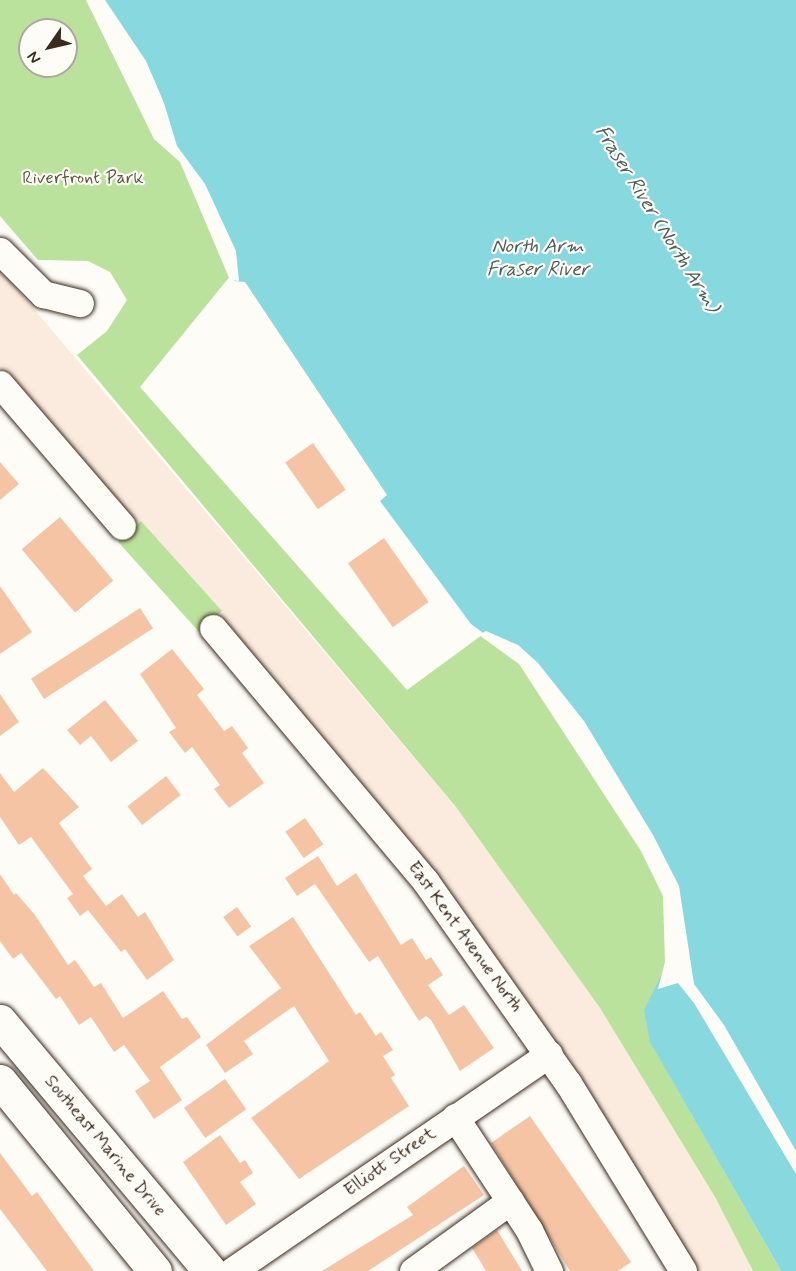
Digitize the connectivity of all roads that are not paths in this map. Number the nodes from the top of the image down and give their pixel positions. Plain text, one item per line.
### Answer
1 (0, 251) edge
2 (80, 303) dead end
3 (0, 384) edge
4 (122, 526) dead end
5 (213, 628) dead end
6 (0, 1021) edge
7 (549, 1054) junction
8 (0, 1081) edge
9 (455, 1118) junction
10 (510, 1201) junction
11 (155, 1271) edge
12 (210, 1271) edge
13 (232, 1271) edge
14 (413, 1271) edge
15 (549, 1271) edge
16 (683, 1271) edge

1 - 2 street
3 - 4 street
5 - 7 street, East Kent Avenue North
6 - 12 main road, Southeast Marine Drive
7 - 9 street, Elliott Street
7 - 16 street, East Kent Avenue North
8 - 11 main road
9 - 10 street
9 - 13 street, Elliott Street
10 - 14 street
10 - 15 street

